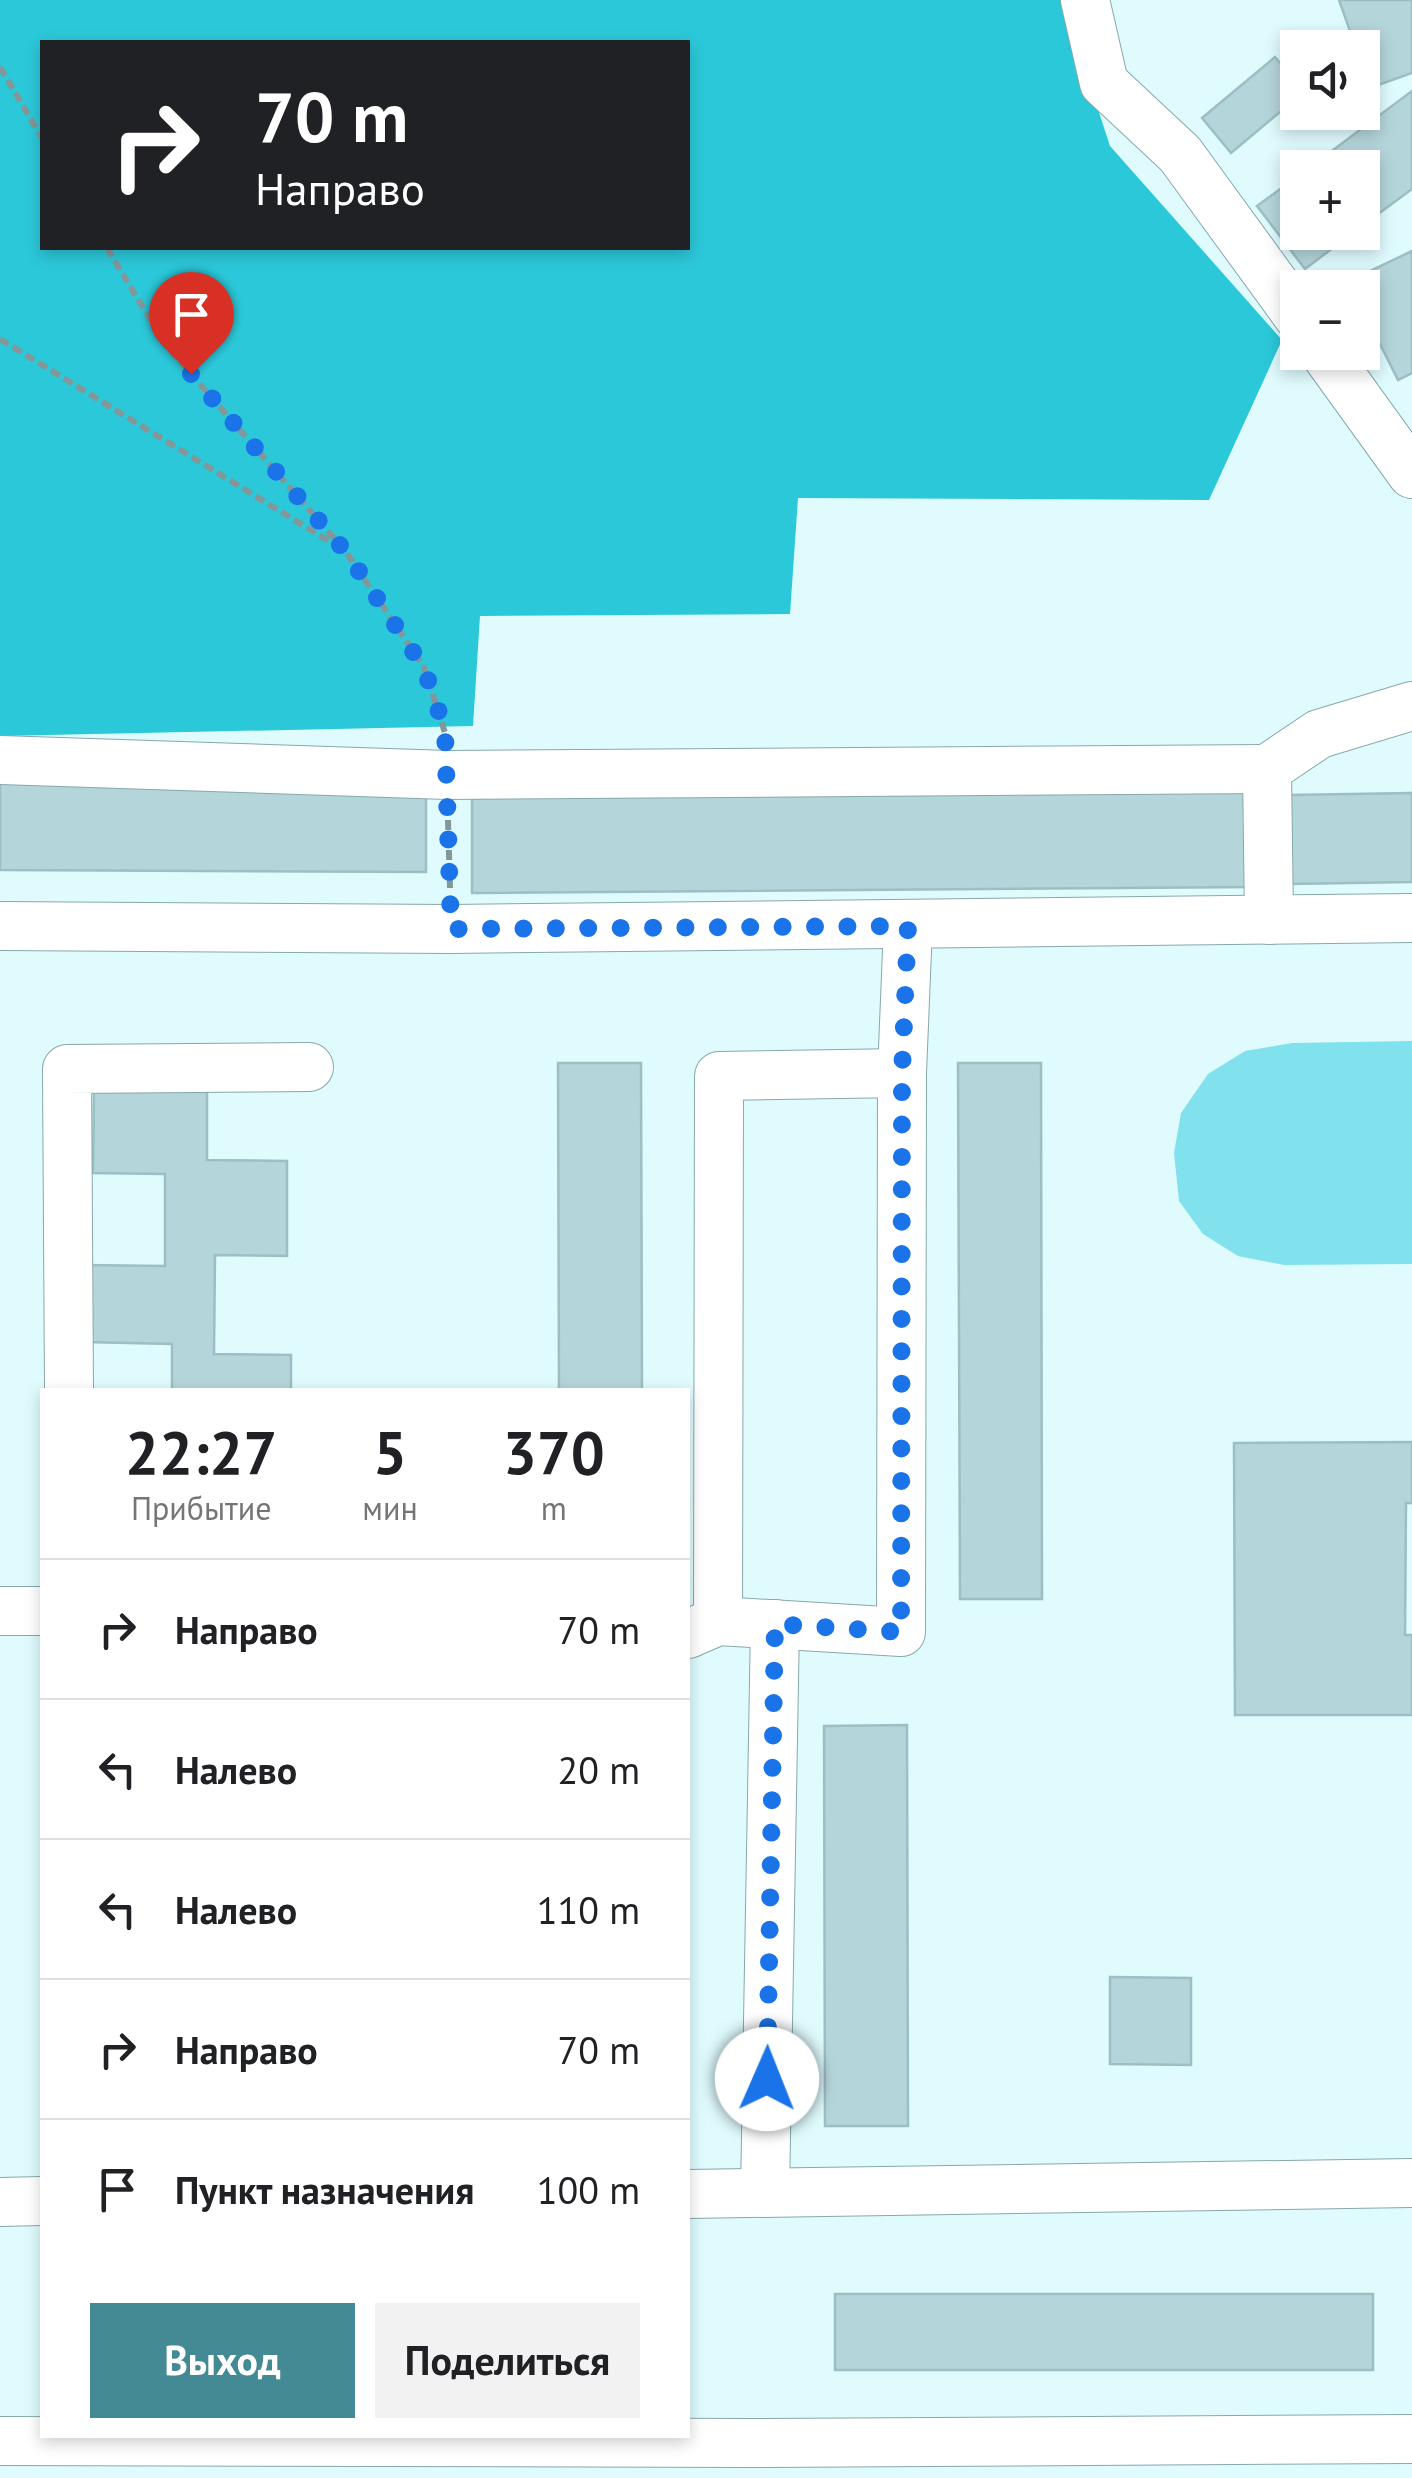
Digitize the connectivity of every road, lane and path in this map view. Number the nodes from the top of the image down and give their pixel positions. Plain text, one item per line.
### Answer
1 (1085, 0) edge
2 (0, 67) edge
3 (40, 135) edge
4 (109, 250) edge
5 (1280, 291) edge
6 (0, 339) edge
7 (1337, 370) edge
8 (1412, 474) edge
9 (346, 552) junction
10 (1412, 706) edge
11 (0, 760) edge
12 (1267, 770) junction
13 (448, 774) junction
14 (1412, 918) edge
15 (1269, 920) junction
16 (0, 926) edge
17 (908, 926) junction
18 (451, 929) junction
19 (309, 1067) dead end
20 (902, 1073) junction
21 (69, 1388) edge
22 (0, 1611) edge
23 (40, 1611) edge
24 (775, 1624) junction
25 (703, 1627) edge
26 (1412, 2183) edge
27 (766, 2192) junction
28 (690, 2194) edge
29 (40, 2201) edge
30 (0, 2202) edge
31 (1412, 2439) edge
32 (0, 2441) edge
33 (753, 2460) edge

1 - 5 street
2 - 3 path
4 - 9 path
6 - 9 path
7 - 8 street
9 - 13 path
10 - 12 street
11 - 13 street
12 - 13 street
12 - 15 street
13 - 18 path
14 - 15 street
15 - 17 street
16 - 18 street
17 - 18 street
17 - 20 street
19 - 21 street
20 - 24 street
20 - 25 street
22 - 23 street
24 - 25 street
24 - 27 street
26 - 27 street
27 - 28 street
29 - 30 street
31 - 33 street
32 - 33 street

